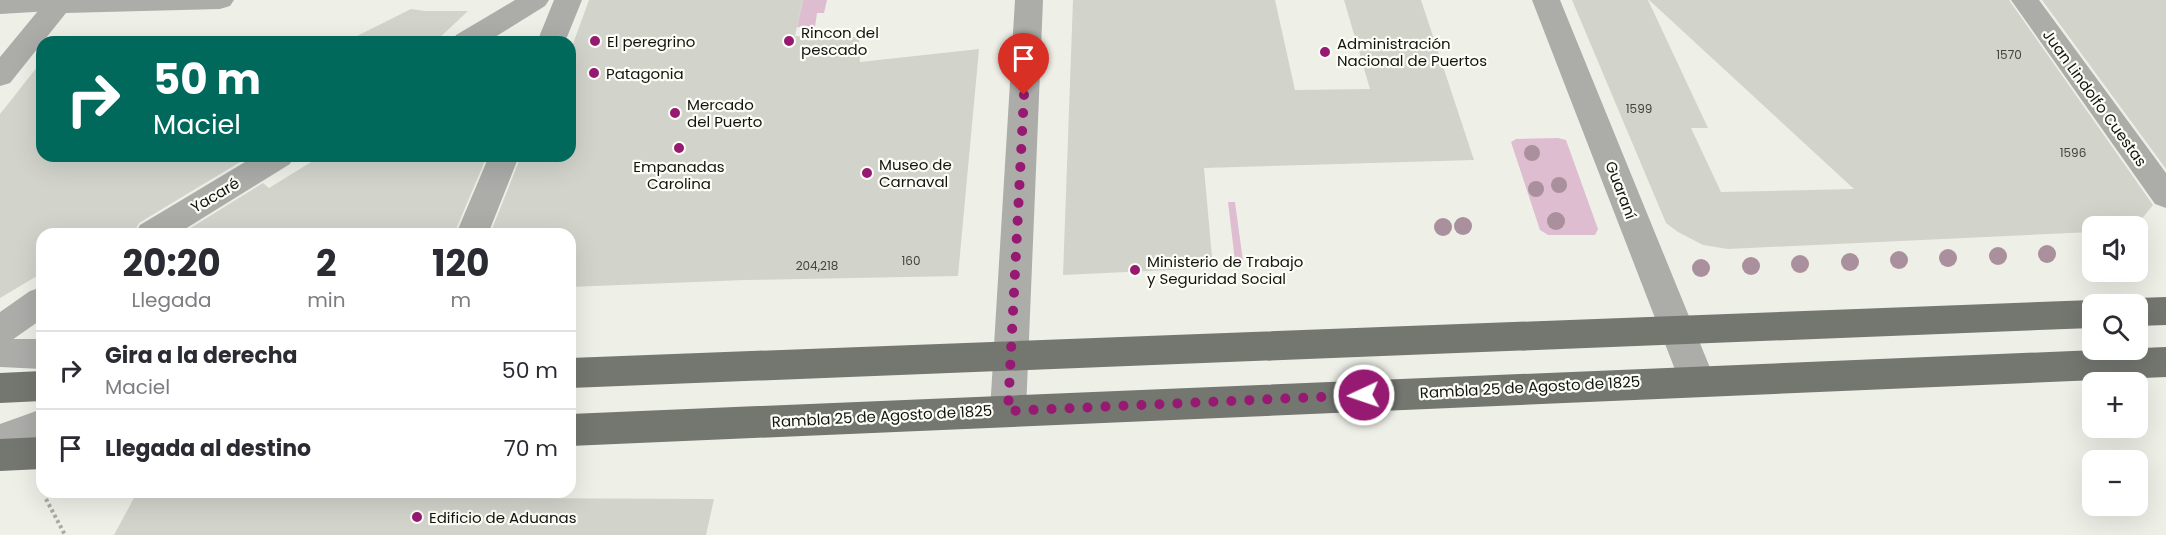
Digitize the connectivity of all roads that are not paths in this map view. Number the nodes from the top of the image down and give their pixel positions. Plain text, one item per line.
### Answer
1 (220, 0) edge
2 (487, 0) edge
3 (535, 0) edge
4 (568, 0) edge
5 (1029, 0) edge
6 (1546, 0) edge
7 (2025, 0) edge
8 (60, 2) edge
9 (0, 5) edge
10 (473, 36) edge
11 (475, 36) edge
12 (553, 36) edge
13 (0, 76) edge
14 (269, 162) edge
15 (501, 162) edge
16 (2166, 196) edge
17 (162, 228) edge
18 (474, 228) edge
19 (36, 305) edge
20 (2166, 311) edge
21 (2148, 312) edge
22 (2082, 314) edge
23 (1675, 327) junction
24 (0, 330) edge
25 (0, 353) edge
26 (36, 354) edge
27 (1011, 357) junction
28 (2166, 362) edge
29 (576, 373) edge
30 (1697, 380) junction
31 (36, 386) edge
32 (0, 388) edge
33 (1008, 411) junction
34 (36, 427) edge
35 (576, 430) edge
36 (0, 442) edge
37 (36, 453) edge
38 (0, 455) edge

1 - 8 street
2 - 10 street
3 - 11 street
4 - 12 street
5 - 27 street
6 - 23 street, Guaraní
7 - 16 street, Juan Lindolfo Cuestas
8 - 9 street
8 - 13 street
14 - 17 street, Yacaré
15 - 18 street
19 - 24 street
20 - 21 main road
22 - 23 main road
23 - 27 main road
23 - 30 street, Guaraní
25 - 26 street
27 - 29 main road
27 - 33 street
28 - 30 main road, Rambla 25 de Agosto de 1825
30 - 33 main road, Rambla 25 de Agosto de 1825
31 - 32 main road
33 - 35 main road, Rambla 25 de Agosto de 1825
34 - 36 street
37 - 38 main road

